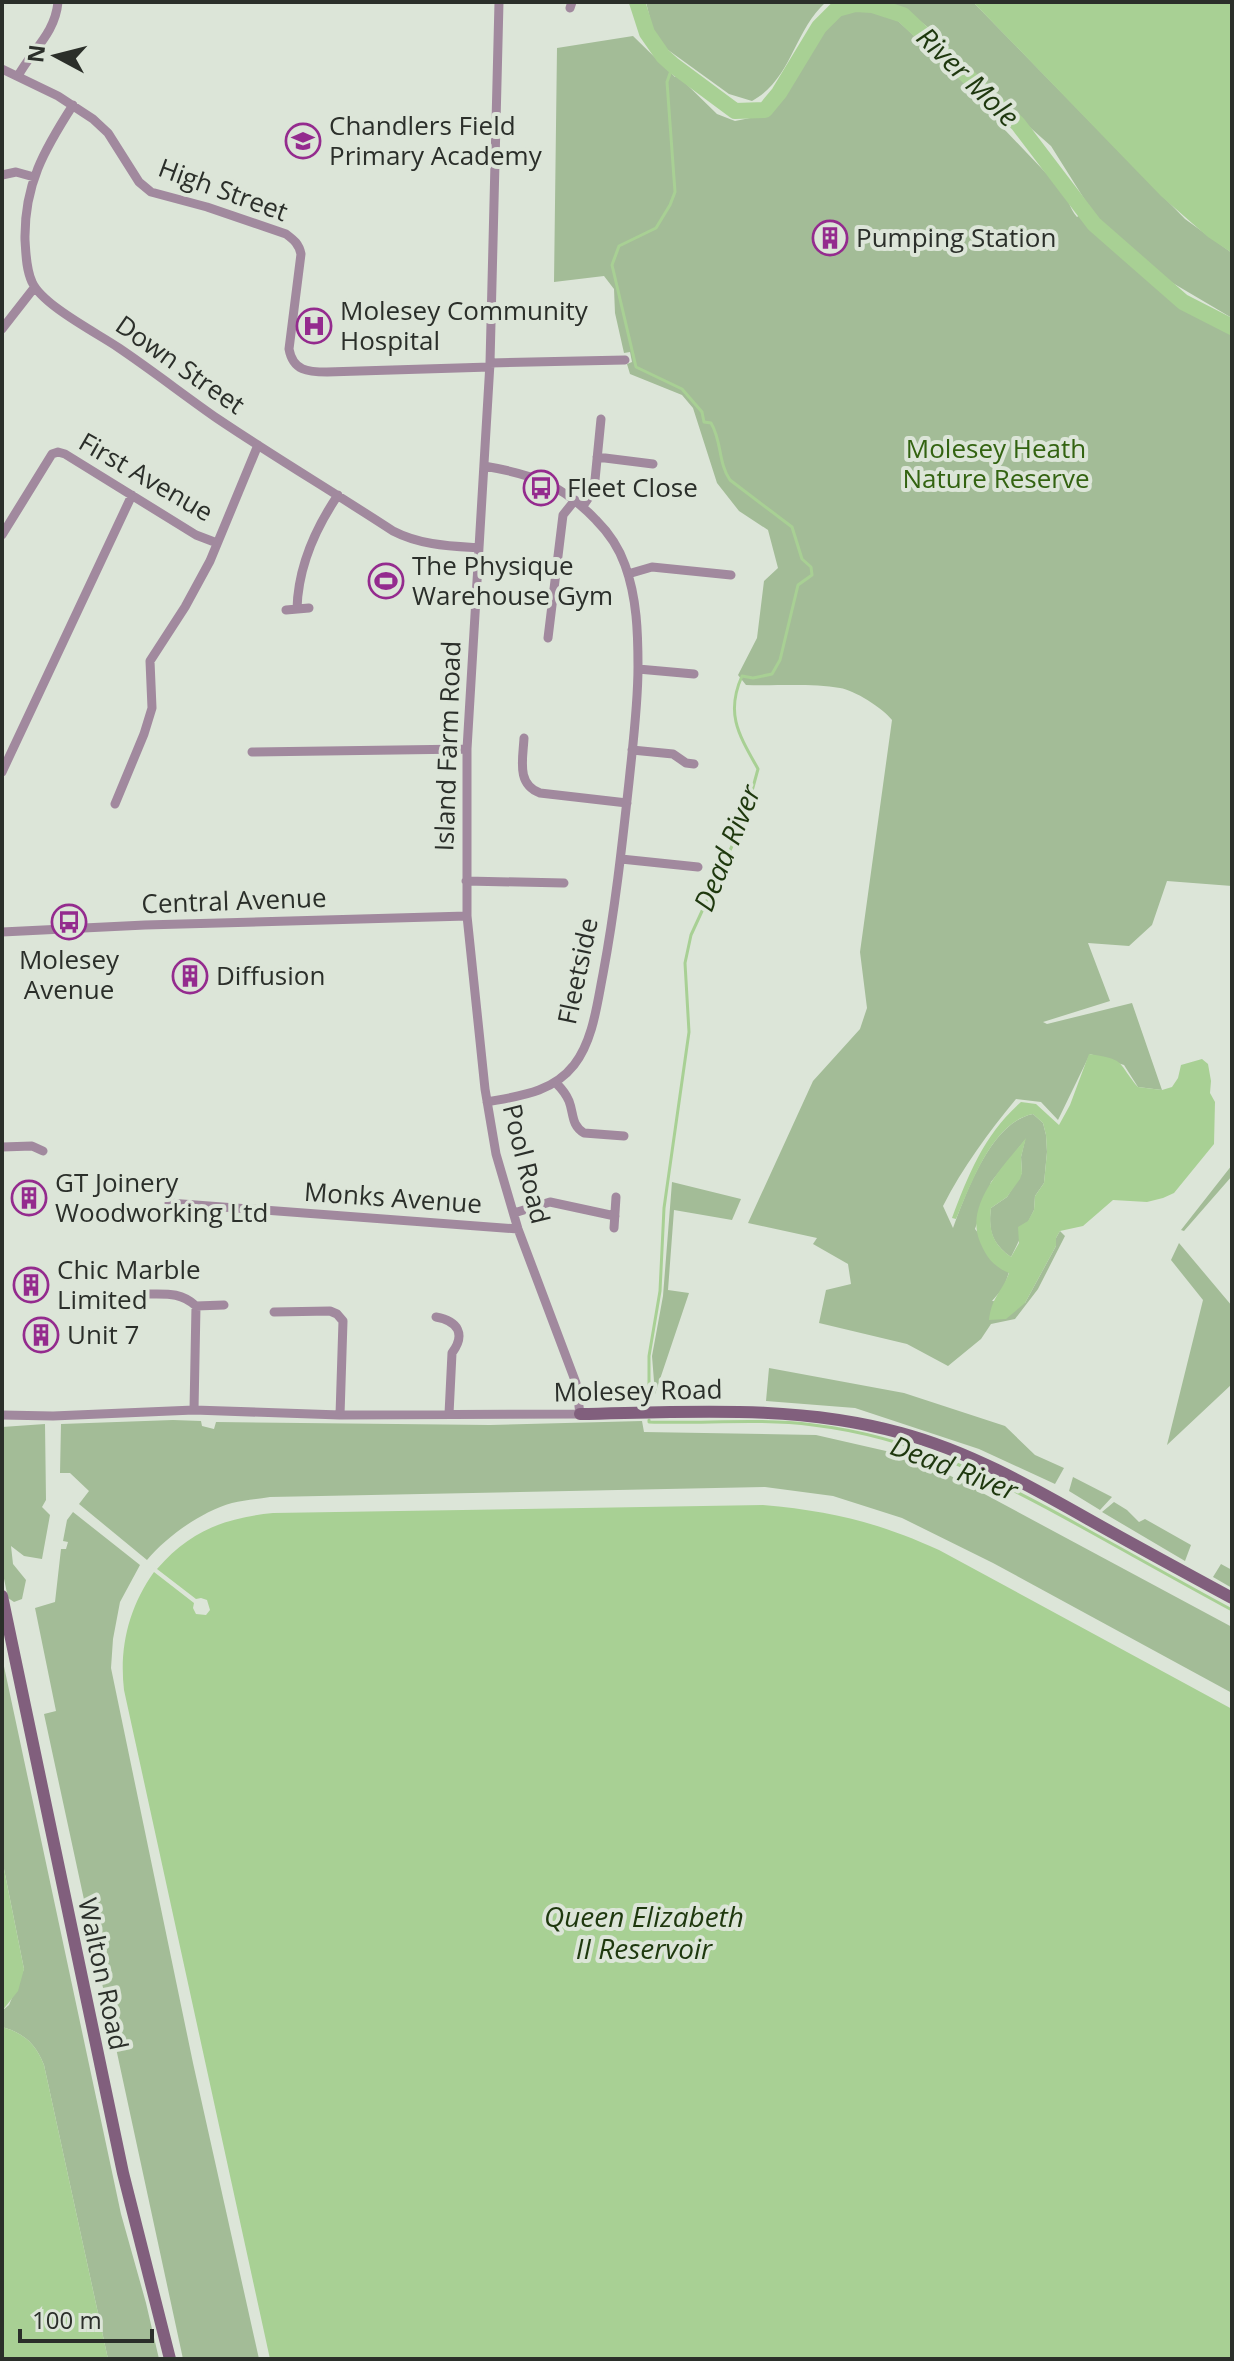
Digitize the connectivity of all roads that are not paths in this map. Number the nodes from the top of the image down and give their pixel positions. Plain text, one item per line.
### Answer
1 (58, 2) edge
2 (499, 2) edge
3 (2, 69) edge
4 (18, 76) junction
5 (73, 105) junction
6 (2, 175) edge
7 (34, 177) junction
8 (34, 288) junction
9 (2, 329) edge
10 (625, 360) dead end
11 (490, 365) junction
12 (601, 419) dead end
13 (258, 445) junction
14 (597, 457) junction
15 (653, 464) dead end
16 (484, 466) junction
17 (132, 495) junction
18 (338, 495) junction
19 (579, 503) junction
20 (2, 535) edge
21 (217, 543) junction
22 (479, 548) junction
23 (628, 574) junction
24 (731, 575) dead end
25 (309, 608) dead end
26 (548, 638) dead end
27 (638, 669) junction
28 (694, 674) dead end
29 (524, 738) dead end
30 (467, 749) junction
31 (632, 750) junction
32 (252, 752) dead end
33 (694, 764) dead end
34 (2, 772) edge
35 (627, 803) junction
36 (115, 804) dead end
37 (621, 859) junction
38 (698, 867) dead end
39 (466, 881) junction
40 (564, 883) dead end
41 (467, 916) junction
42 (2, 932) edge
43 (556, 1083) junction
44 (487, 1102) junction
45 (624, 1136) dead end
46 (2, 1147) edge
47 (43, 1151) dead end
48 (616, 1197) dead end
49 (169, 1203) dead end
50 (514, 1213) junction
51 (615, 1216) junction
52 (614, 1228) dead end
53 (518, 1229) junction
54 (147, 1294) dead end
55 (224, 1305) dead end
56 (196, 1306) junction
57 (274, 1312) dead end
58 (436, 1317) dead end
59 (194, 1410) junction
60 (449, 1414) junction
61 (580, 1414) junction
62 (2, 1415) edge
63 (340, 1415) junction
64 (2, 1596) edge
65 (1232, 1598) edge
66 (170, 2359) edge

1 - 4 street
2 - 11 street, Island Farm Road
3 - 4 street, High Street
4 - 5 street, High Street
5 - 7 street
5 - 11 street, High Street
6 - 7 street
7 - 8 street
8 - 9 street
8 - 13 street, Down Street
10 - 11 street
11 - 16 street, Island Farm Road
12 - 14 street
13 - 18 street, Down Street
13 - 21 street
14 - 15 street
14 - 19 street
16 - 19 street, Fleetside
16 - 22 street, Island Farm Road
17 - 20 street, First Avenue
17 - 21 street, First Avenue
17 - 34 street
18 - 22 street, Down Street
18 - 25 street
19 - 23 street, Fleetside
19 - 26 street
21 - 36 street
22 - 30 street, Island Farm Road
23 - 24 street
23 - 27 street, Fleetside
27 - 28 street
27 - 31 street, Fleetside
29 - 35 street
30 - 32 street
30 - 39 street, Island Farm Road
31 - 33 street
31 - 35 street, Fleetside
35 - 37 street, Fleetside
37 - 38 street
37 - 43 street, Fleetside
39 - 40 street
39 - 41 street, Island Farm Road
41 - 42 street, Central Avenue
41 - 44 street, Pool Road
43 - 44 street
43 - 45 street
44 - 50 street, Pool Road
46 - 47 street
48 - 51 street
49 - 53 street, Monks Avenue
50 - 51 street
50 - 53 street, Pool Road
51 - 52 street
53 - 61 street, Pool Road
54 - 56 street
55 - 56 street
56 - 59 street
57 - 63 street
58 - 60 street
59 - 62 street, Molesey Road
59 - 63 street, Molesey Road
60 - 61 street, Molesey Road
60 - 63 street, Molesey Road
61 - 65 main road, Molesey Road
64 - 66 main road, Walton Road

